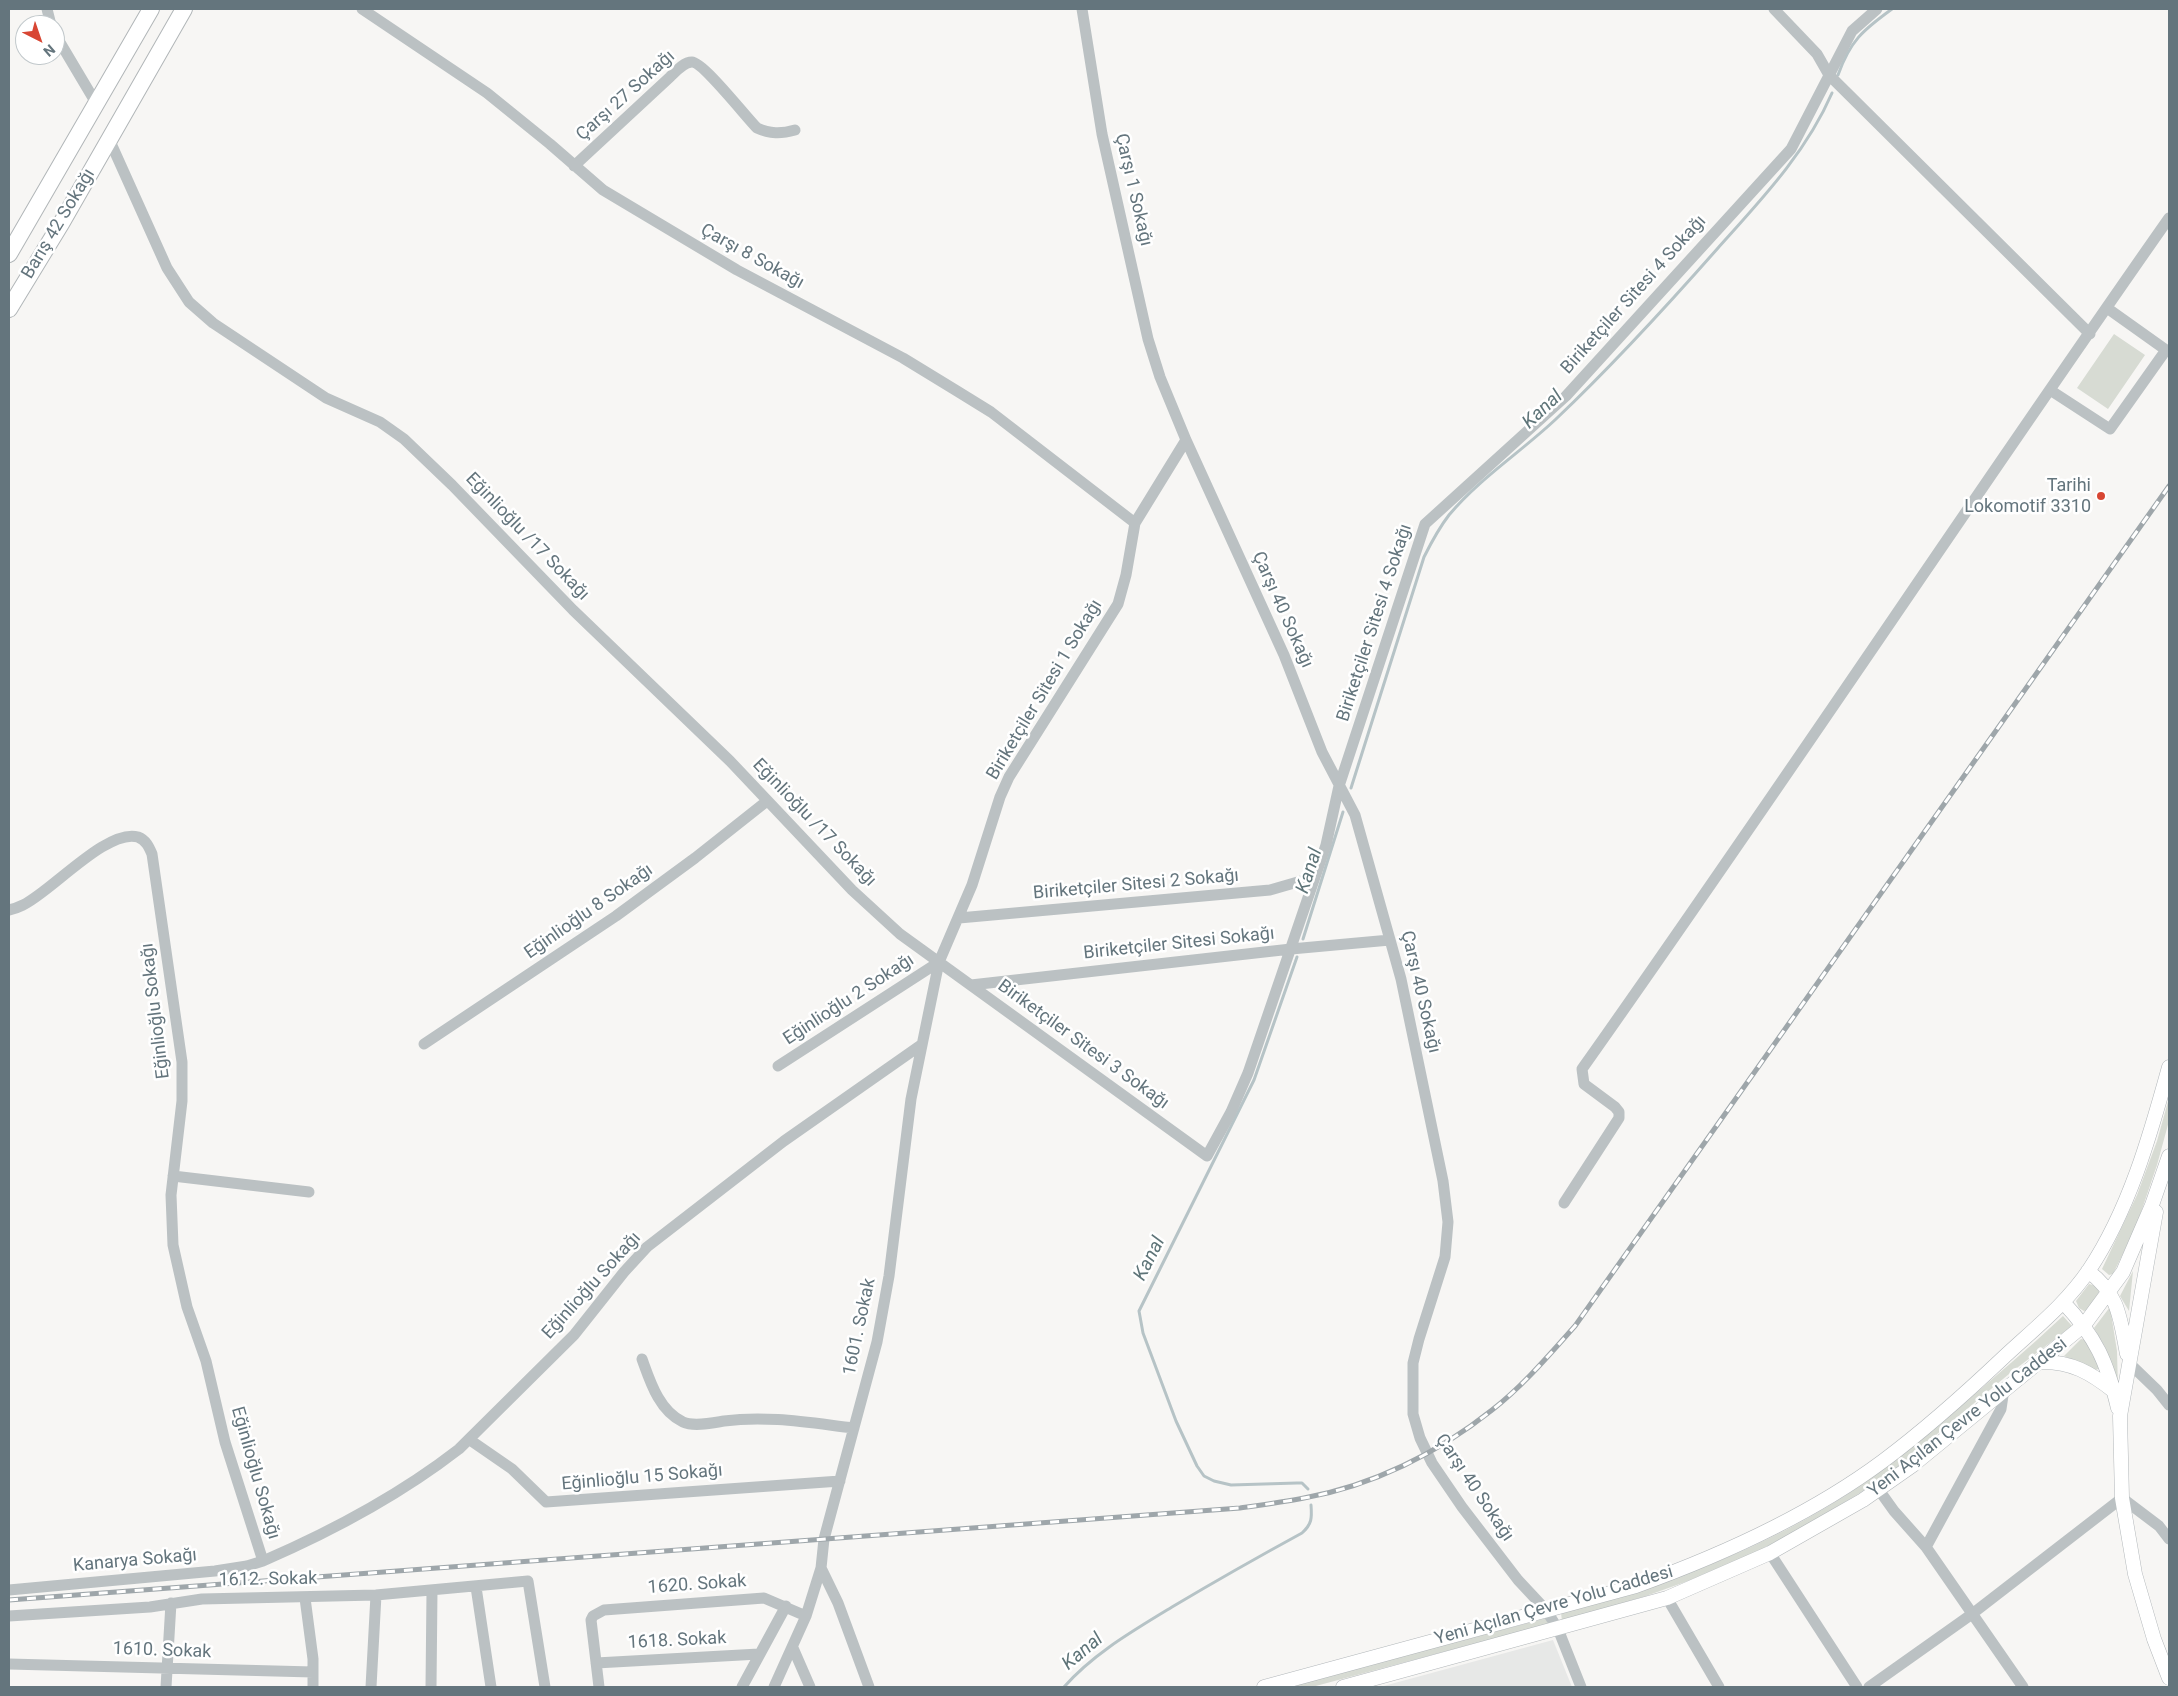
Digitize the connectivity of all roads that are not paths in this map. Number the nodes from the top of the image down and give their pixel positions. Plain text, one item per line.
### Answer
1 (151, 9) edge
2 (184, 9) edge
3 (362, 9) edge
4 (1082, 9) edge
5 (1774, 9) edge
6 (1877, 9) edge
7 (65, 51) edge
8 (1829, 75) junction
9 (96, 104) junction
10 (795, 130) dead end
11 (109, 139) junction
12 (574, 166) junction
13 (2169, 218) edge
14 (9, 254) edge
15 (2107, 308) junction
16 (9, 309) edge
17 (2090, 334) junction
18 (2167, 347) edge
19 (1160, 377) joint
20 (2050, 390) junction
21 (1186, 440) junction
22 (1135, 523) junction
23 (1339, 786) junction
24 (767, 801) junction
25 (1315, 877) junction
26 (9, 910) edge
27 (959, 918) junction
28 (1390, 940) junction
29 (1291, 949) junction
30 (939, 962) junction
31 (971, 985) junction
32 (424, 1044) dead end
33 (921, 1045) junction
34 (778, 1066) dead end
35 (2169, 1067) edge
36 (1207, 1156) joint
37 (2169, 1156) edge
38 (173, 1176) junction
39 (2162, 1178) junction
40 (309, 1192) dead end
41 (1564, 1203) dead end
42 (2088, 1271) junction
43 (2110, 1292) junction
44 (2063, 1302) junction
45 (2084, 1325) junction
46 (642, 1359) dead end
47 (2040, 1362) junction
48 (2128, 1362) junction
49 (2004, 1389) junction
50 (2115, 1392) junction
51 (2169, 1405) edge
52 (2120, 1416) junction
53 (854, 1428) junction
54 (470, 1440) junction
55 (840, 1481) junction
56 (1879, 1490) junction
57 (2122, 1498) junction
58 (2169, 1540) edge
59 (1926, 1547) junction
60 (1770, 1553) junction
61 (262, 1561) junction
62 (821, 1568) junction
63 (476, 1587) junction
64 (9, 1590) edge
65 (432, 1591) junction
66 (376, 1595) junction
67 (305, 1598) junction
68 (1667, 1598) junction
69 (172, 1603) junction
70 (786, 1606) junction
71 (1546, 1610) junction
72 (1972, 1614) junction
73 (9, 1616) edge
74 (806, 1616) junction
75 (1558, 1628) junction
76 (793, 1648) junction
77 (759, 1654) junction
78 (596, 1663) junction
79 (9, 1664) edge
80 (166, 1669) junction
81 (313, 1672) junction
82 (2169, 1678) edge
83 (166, 1687) edge
84 (313, 1687) edge
85 (371, 1687) edge
86 (431, 1687) edge
87 (491, 1687) edge
88 (546, 1687) edge
89 (599, 1687) edge
90 (742, 1687) edge
91 (774, 1687) edge
92 (810, 1687) edge
93 (869, 1687) edge
94 (1264, 1687) edge
95 (1343, 1687) edge
96 (1581, 1687) edge
97 (1718, 1687) edge
98 (1857, 1687) edge
99 (1869, 1687) edge
100 (2023, 1687) edge

1 - 9 highway, Barış 42 Sokağı
2 - 11 highway, Barış 42 Sokağı
3 - 12 street, Çarşı 8 Sokağı
4 - 19 street, Çarşı 1 Sokağı
5 - 8 street
6 - 8 street, Biriketçiler Sitesi 4 Sokağı
7 - 9 street
8 - 17 street
8 - 23 street, Biriketçiler Sitesi 4 Sokağı
9 - 14 highway, Barış 42 Sokağı
10 - 12 street, Çarşı 27 Sokağı
11 - 16 highway, Barış 42 Sokağı
11 - 24 street, Eğinlioğlu /17 Sokağı
12 - 22 street, Çarşı 8 Sokağı
13 - 15 street
15 - 17 street
15 - 18 street
17 - 20 street
18 - 20 street
19 - 21 street, Çarşı 40 Sokağı
20 - 41 street
21 - 22 street, Biriketçiler Sitesi 1 Sokağı
21 - 23 street, Çarşı 40 Sokağı
22 - 27 street, Biriketçiler Sitesi 1 Sokağı
23 - 25 street, Biriketçiler Sitesi 4 Sokağı
23 - 28 street, Çarşı 40 Sokağı
24 - 30 street, Eğinlioğlu /17 Sokağı
24 - 32 street, Eğinlioğlu 8 Sokağı
25 - 27 street, Biriketçiler Sitesi 2 Sokağı
25 - 29 street, Biriketçiler Sitesi 4 Sokağı
26 - 38 street, Eğinlioğlu Sokağı
27 - 30 street, Biriketçiler Sitesi 1 Sokağı
28 - 29 street, Biriketçiler Sitesi Sokağı
28 - 71 street, Çarşı 40 Sokağı
29 - 31 street, Biriketçiler Sitesi Sokağı
29 - 36 street, Biriketçiler Sitesi 4 Sokağı
30 - 31 street, Biriketçiler Sitesi 3 Sokağı
30 - 33 street, 1601. Sokak
30 - 34 street, Eğinlioğlu 2 Sokağı
31 - 36 street, Biriketçiler Sitesi 3 Sokağı
33 - 53 street, 1601. Sokak
33 - 54 street, Eğinlioğlu Sokağı
35 - 42 main road, Yeni Açılan Çevre Yolu Caddesi
37 - 39 main road
38 - 40 street
38 - 61 street, Eğinlioğlu Sokağı
39 - 43 main road, Yeni Açılan Çevre Yolu Caddesi
39 - 48 main road
42 - 43 main road
42 - 44 main road, Yeni Açılan Çevre Yolu Caddesi
43 - 45 main road, Yeni Açılan Çevre Yolu Caddesi
43 - 48 main road
44 - 45 main road
44 - 71 main road, Yeni Açılan Çevre Yolu Caddesi
45 - 47 main road, Yeni Açılan Çevre Yolu Caddesi
45 - 50 main road
46 - 53 street
47 - 49 main road, Yeni Açılan Çevre Yolu Caddesi
47 - 50 main road
48 - 51 street
48 - 52 main road
49 - 56 main road, Yeni Açılan Çevre Yolu Caddesi
49 - 59 street
50 - 52 main road
52 - 57 main road
53 - 55 street, 1601. Sokak
54 - 55 street, Eğinlioğlu 15 Sokağı
54 - 61 street, Eğinlioğlu Sokağı
55 - 62 street, 1601. Sokak
56 - 59 street
56 - 60 main road, Yeni Açılan Çevre Yolu Caddesi
57 - 58 street
57 - 72 street
57 - 82 main road
59 - 72 street
60 - 68 main road, Yeni Açılan Çevre Yolu Caddesi
60 - 98 street
61 - 64 street, Kanarya Sokağı
62 - 74 street, 1601. Sokak
62 - 93 street
63 - 65 street, 1612. Sokak
63 - 87 street
63 - 88 street, 1612. Sokak
65 - 66 street, 1612. Sokak
65 - 86 street
66 - 67 street, 1612. Sokak
66 - 85 street
67 - 69 street, 1612. Sokak
67 - 81 street
68 - 75 main road, Yeni Açılan Çevre Yolu Caddesi
68 - 97 street
69 - 73 street, 1612. Sokak
69 - 80 street
70 - 74 street, 1620. Sokak
70 - 77 street
70 - 78 street, 1620. Sokak
71 - 75 street, Çarşı 40 Sokağı
71 - 94 main road, Yeni Açılan Çevre Yolu Caddesi
72 - 99 street
72 - 100 street
74 - 76 street, 1601. Sokak
75 - 95 main road, Yeni Açılan Çevre Yolu Caddesi
75 - 96 street, Çarşı 40 Sokağı
76 - 91 street, 1601. Sokak
76 - 92 street
77 - 78 street, 1618. Sokak
77 - 90 street
78 - 89 street
79 - 80 street, 1610. Sokak
80 - 81 street, 1610. Sokak
80 - 83 street
81 - 84 street

